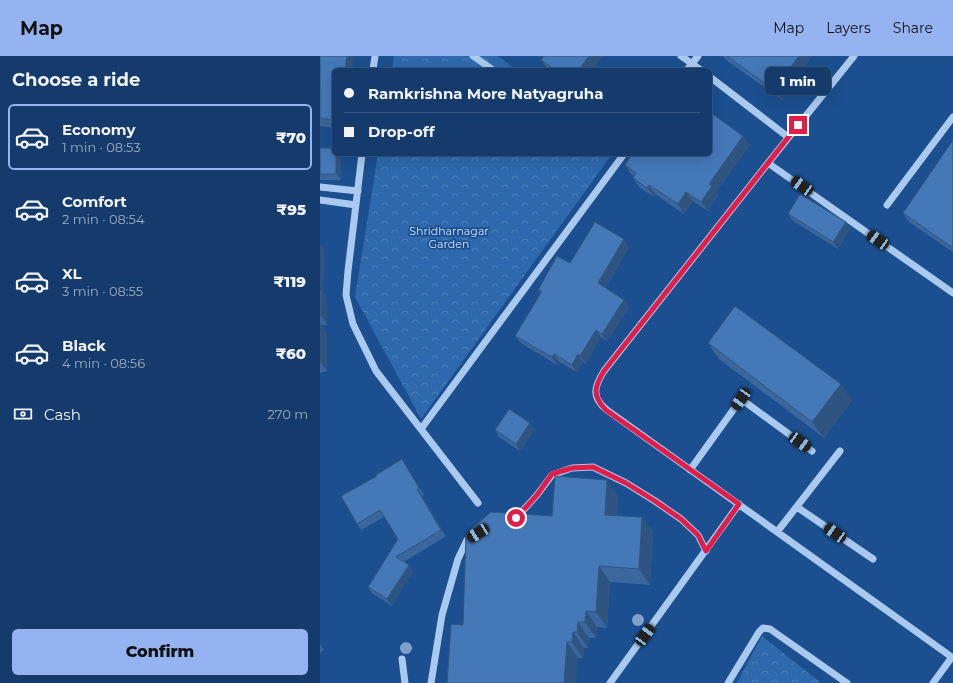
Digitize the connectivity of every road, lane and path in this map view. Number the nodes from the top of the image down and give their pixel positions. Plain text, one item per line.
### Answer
1 (375, 56) edge
2 (473, 56) edge
3 (681, 56) edge
4 (698, 56) edge
5 (854, 56) edge
6 (692, 63) junction
7 (373, 68) edge
8 (490, 68) edge
9 (688, 68) edge
10 (698, 68) edge
11 (712, 79) edge
12 (953, 117) edge
13 (788, 137) junction
14 (362, 156) edge
15 (621, 156) edge
16 (768, 163) junction
17 (320, 187) edge
18 (358, 191) junction
19 (320, 202) edge
20 (356, 205) junction
21 (887, 206) dead end
22 (953, 293) edge
23 (421, 429) junction
24 (812, 451) dead end
25 (840, 451) dead end
26 (690, 470) junction
27 (478, 503) dead end
28 (739, 504) junction
29 (797, 507) junction
30 (510, 520) edge
31 (777, 532) junction
32 (478, 533) edge
33 (706, 551) junction
34 (873, 559) dead end
35 (953, 658) edge
36 (402, 659) dead end
37 (405, 683) edge
38 (431, 683) edge
39 (610, 683) edge
40 (728, 683) edge
41 (847, 683) edge
42 (933, 683) edge

1 - 7 street
2 - 8 street
3 - 6 street
4 - 6 street
5 - 13 street
6 - 9 street
6 - 10 street
11 - 13 street
12 - 21 street
13 - 16 street
14 - 18 street
15 - 23 street
16 - 22 street
16 - 26 street
17 - 18 street
18 - 20 street
19 - 20 street
20 - 23 street
23 - 27 street
24 - 26 street
25 - 29 street
26 - 28 street
28 - 31 street
28 - 33 street
29 - 31 street
29 - 34 street
30 - 33 street
31 - 35 street
32 - 38 street
33 - 39 street
35 - 42 street
36 - 37 street
40 - 41 street

